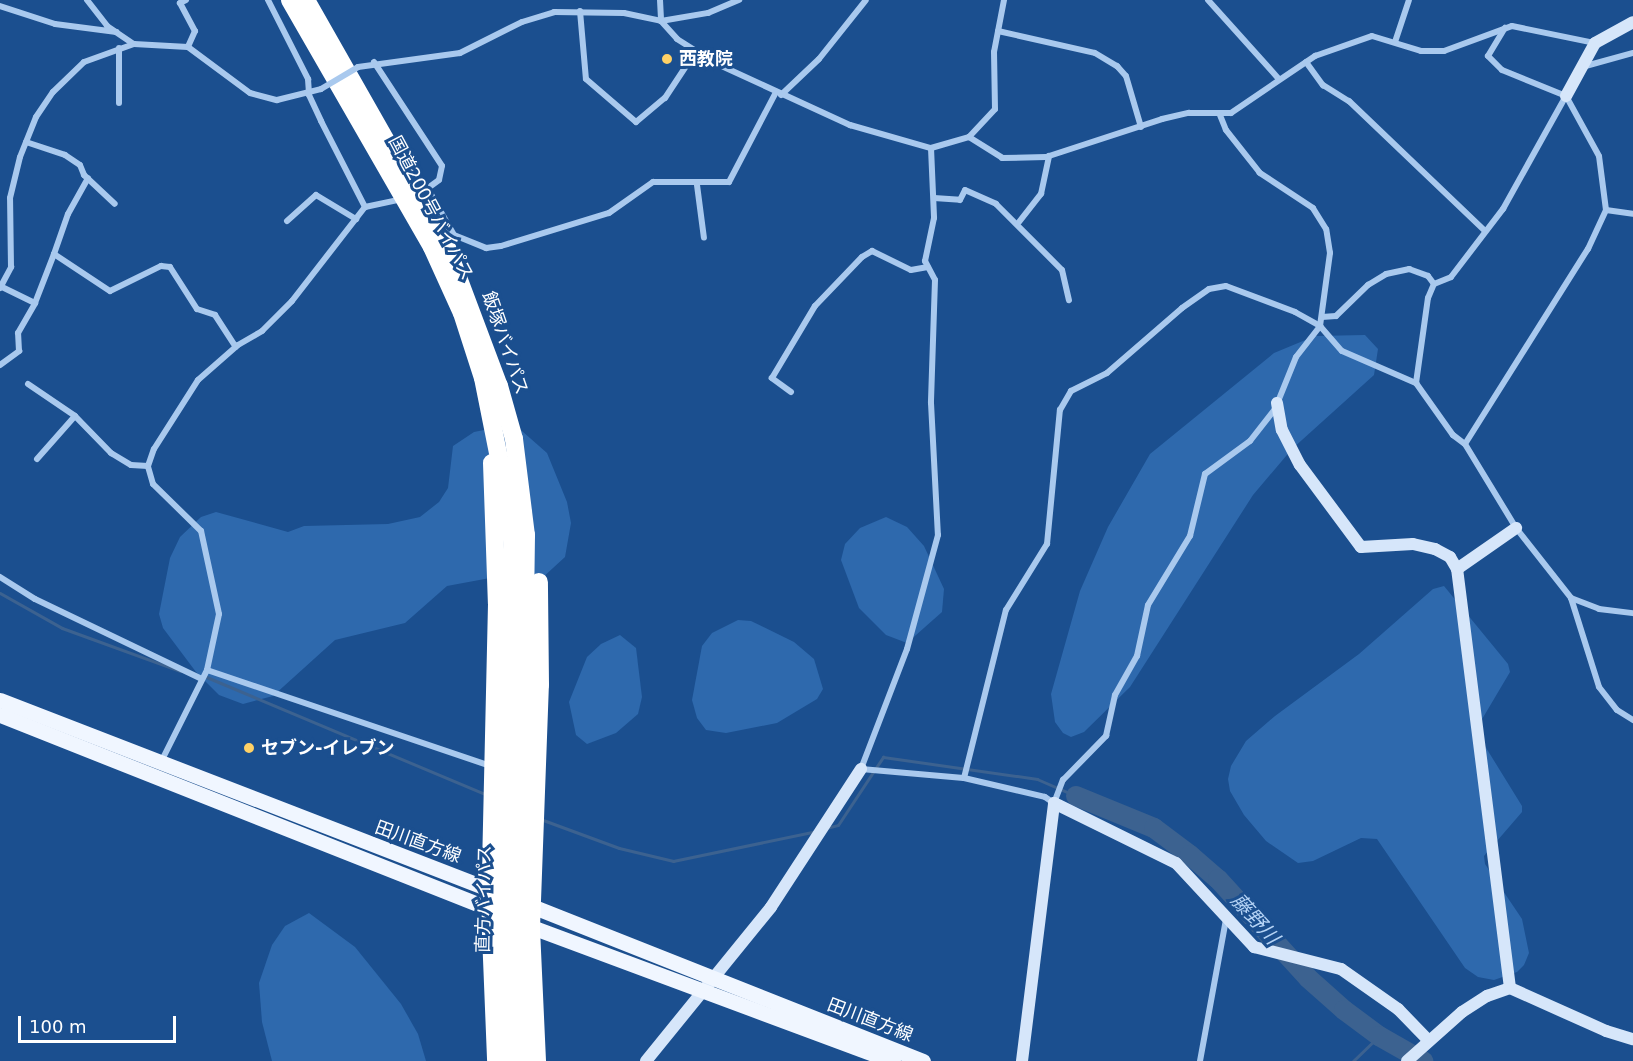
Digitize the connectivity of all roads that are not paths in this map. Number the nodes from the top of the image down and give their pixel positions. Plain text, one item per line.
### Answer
1 (87, 0) edge
2 (186, 0) edge
3 (268, 0) edge
4 (290, 0) edge
5 (306, 0) edge
6 (660, 0) edge
7 (739, 0) edge
8 (866, 0) edge
9 (1004, 0) edge
10 (1208, 0) edge
11 (1409, 0) edge
12 (0, 6) edge
13 (580, 10) junction
14 (661, 21) junction
15 (1633, 22) edge
16 (1505, 28) junction
17 (998, 31) junction
18 (116, 33) junction
19 (1395, 42) junction
20 (1594, 43) junction
21 (134, 44) junction
22 (188, 47) junction
23 (119, 48) junction
24 (696, 51) junction
25 (1633, 53) edge
26 (374, 62) junction
27 (1306, 62) junction
28 (1579, 67) junction
29 (1279, 79) junction
30 (778, 93) junction
31 (309, 95) junction
32 (1566, 96) junction
33 (119, 103) dead end
34 (1220, 115) junction
35 (1141, 127) junction
36 (969, 137) junction
37 (26, 142) junction
38 (931, 147) junction
39 (1050, 156) junction
40 (88, 178) junction
41 (697, 185) junction
42 (417, 193) junction
43 (934, 198) junction
44 (116, 204) dead end
45 (365, 207) junction
46 (1606, 210) junction
47 (1633, 214) edge
48 (356, 219) junction
49 (288, 221) dead end
50 (1019, 222) junction
51 (1485, 231) junction
52 (704, 238) dead end
53 (54, 254) junction
54 (928, 267) junction
55 (1434, 284) junction
56 (1, 287) edge
57 (1069, 300) dead end
58 (35, 303) junction
59 (1322, 316) junction
60 (1320, 326) junction
61 (236, 347) junction
62 (0, 365) edge
63 (1416, 383) junction
64 (28, 384) dead end
65 (791, 392) dead end
66 (1277, 403) junction
67 (75, 416) junction
68 (491, 416) junction
69 (514, 439) junction
70 (1466, 444) junction
71 (37, 459) dead end
72 (148, 466) junction
73 (1516, 528) junction
74 (1457, 569) junction
75 (0, 577) edge
76 (1571, 598) junction
77 (1633, 613) edge
78 (207, 670) junction
79 (202, 679) junction
80 (0, 700) edge
81 (0, 715) edge
82 (1633, 720) edge
83 (516, 738) junction
84 (492, 767) junction
85 (158, 768) junction
86 (861, 769) junction
87 (964, 778) junction
88 (1054, 803) junction
89 (491, 890) junction
90 (532, 907) junction
91 (490, 909) junction
92 (1226, 919) junction
93 (531, 928) junction
94 (707, 985) junction
95 (1510, 988) junction
96 (1633, 1039) edge
97 (1428, 1040) junction
98 (496, 1061) edge
99 (509, 1061) edge
100 (523, 1061) edge
101 (537, 1061) edge
102 (646, 1061) edge
103 (893, 1061) edge
104 (923, 1061) edge
105 (1022, 1061) edge
106 (1200, 1061) edge
107 (1407, 1061) edge

1 - 18 street
2 - 22 street
3 - 31 street
4 - 42 highway, 国道200号バイパス
5 - 42 highway, 飯塚バイパス
6 - 14 street
7 - 14 street
8 - 30 street
9 - 17 street
10 - 29 street
11 - 19 street
12 - 18 street
13 - 14 street
13 - 24 street
13 - 26 street
14 - 24 street
15 - 20 street
16 - 19 street
16 - 20 street
16 - 32 street
17 - 35 street
17 - 36 street
18 - 21 street
19 - 27 street
20 - 28 street
21 - 22 street
21 - 23 street
22 - 31 street
23 - 33 street
23 - 37 street
24 - 30 street
25 - 28 street
26 - 31 street, bridge
26 - 42 street
27 - 29 street
27 - 51 street
28 - 32 street
29 - 34 street
30 - 38 street
30 - 41 street
31 - 45 street
32 - 46 street
32 - 51 street
34 - 35 street
34 - 59 street
35 - 39 street
36 - 38 street
36 - 39 street
37 - 40 street
37 - 56 street
38 - 43 street
39 - 50 street
40 - 44 street
40 - 53 street
41 - 42 street
41 - 52 street
42 - 45 street
42 - 68 highway, 国道200号バイパス
42 - 69 highway, 飯塚バイパス
43 - 50 street
43 - 54 street
45 - 48 street
46 - 47 street
46 - 70 street
48 - 49 street
48 - 61 street
50 - 57 street
51 - 55 street
53 - 58 street
53 - 61 street
54 - 65 street
54 - 86 street
55 - 59 street
55 - 63 street
56 - 58 street
58 - 62 street
59 - 60 street
60 - 63 street
60 - 66 street
60 - 87 street
61 - 72 street
63 - 70 street
64 - 67 street
66 - 74 street
66 - 88 street
67 - 71 street
67 - 72 street
68 - 83 highway, 国道200号バイパス
68 - 84 highway
69 - 83 highway, 飯塚バイパス
69 - 90 highway
70 - 73 street
72 - 78 street
73 - 74 street
73 - 76 street
74 - 95 street
75 - 79 street
76 - 77 street
76 - 82 street
78 - 79 street
78 - 84 street
79 - 85 street
80 - 85 main road, 田川直方線
81 - 85 main road, 田川直方線
83 - 99 highway, 直方バイパス, bridge
83 - 100 highway, 直方バイパス, bridge
84 - 89 highway
85 - 89 main road, 田川直方線
85 - 91 main road, 田川直方線
86 - 87 street
86 - 94 street
87 - 88 street
88 - 92 street
88 - 105 street
89 - 90 main road, 田川直方線
89 - 91 highway
90 - 93 highway
90 - 94 main road, 田川直方線
91 - 93 main road, 田川直方線
91 - 98 highway
92 - 97 street
92 - 106 street
93 - 94 main road, 田川直方線
93 - 101 highway
94 - 102 street
94 - 103 main road, 田川直方線
94 - 104 main road, 田川直方線
95 - 96 street
95 - 97 street
97 - 107 street

